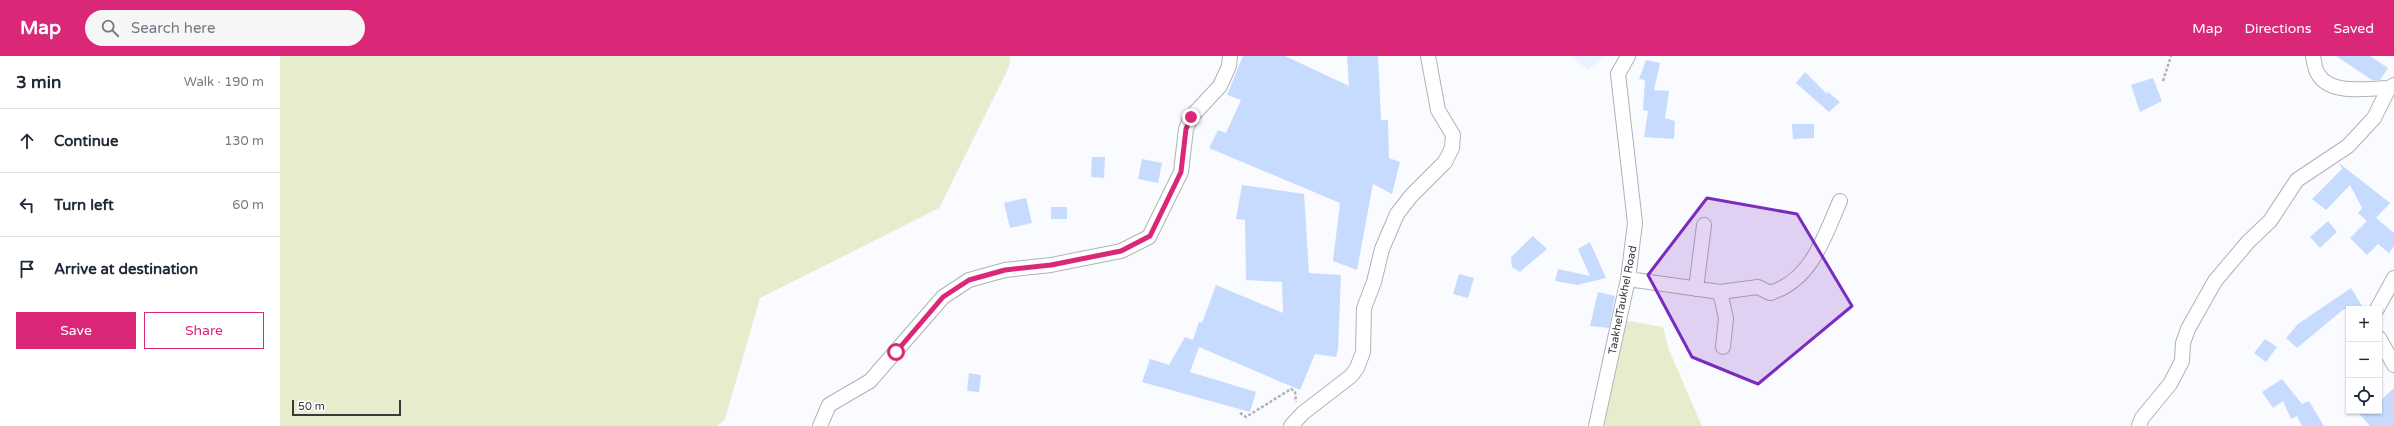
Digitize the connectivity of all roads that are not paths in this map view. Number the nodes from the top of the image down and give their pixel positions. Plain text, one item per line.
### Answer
1 (1230, 56) edge
2 (1428, 56) edge
3 (1628, 56) edge
4 (2313, 56) edge
5 (2391, 87) edge
6 (1840, 201) dead end
7 (1704, 225) dead end
8 (1628, 278) junction
9 (2394, 278) edge
10 (1696, 289) junction
11 (1720, 292) junction
12 (2378, 306) edge
13 (2381, 342) edge
14 (1723, 347) dead end
15 (2394, 364) edge
16 (820, 426) edge
17 (1291, 426) edge
18 (1596, 426) edge
19 (2139, 426) edge

1 - 16 street
2 - 17 street
3 - 8 street, TaakhelTaukhel Road
4 - 5 street
5 - 19 street
6 - 11 street
7 - 10 street
8 - 10 street
8 - 18 street, TaakhelTaukhel Road
9 - 12 street
10 - 11 street
11 - 14 street
13 - 15 street

